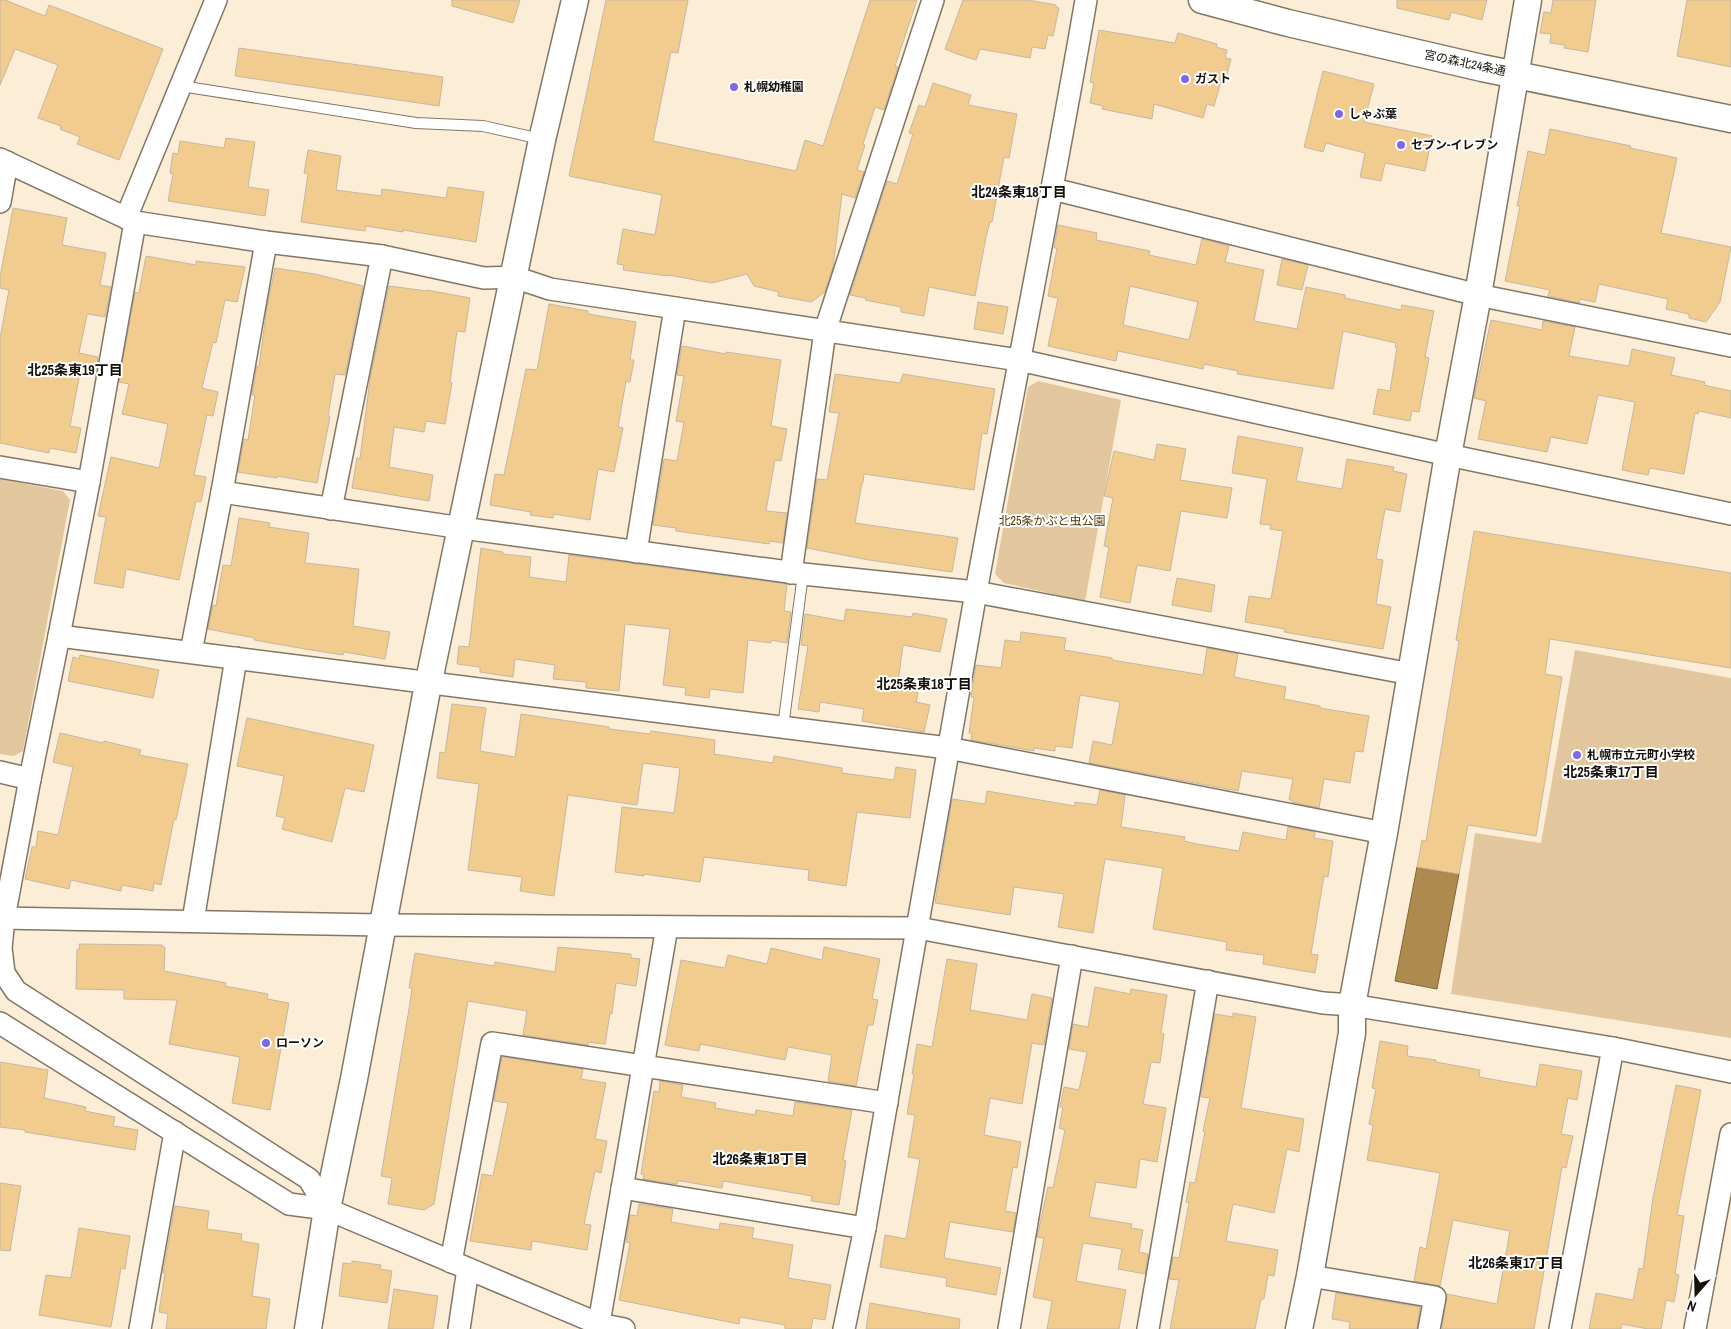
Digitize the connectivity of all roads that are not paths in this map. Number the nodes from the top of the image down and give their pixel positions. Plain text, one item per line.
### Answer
1 (216, 0) edge
2 (575, 0) edge
3 (933, 0) edge
4 (1086, 0) edge
5 (1202, 0) edge
6 (1528, 0) edge
7 (1515, 74) junction
8 (180, 86) junction
9 (1731, 119) edge
10 (542, 140) junction
11 (4, 161) edge
12 (1053, 189) junction
13 (0, 202) edge
14 (131, 220) junction
15 (266, 242) junction
16 (382, 256) junction
17 (514, 276) junction
18 (1478, 295) junction
19 (675, 308) junction
20 (825, 331) junction
21 (1731, 346) edge
22 (1018, 360) junction
23 (1448, 455) junction
24 (0, 467) edge
25 (88, 482) junction
26 (222, 492) junction
27 (331, 509) junction
28 (1731, 514) edge
29 (462, 528) junction
30 (636, 552) junction
31 (797, 574) junction
32 (976, 592) junction
33 (59, 636) junction
34 (191, 652) junction
35 (236, 658) junction
36 (1411, 674) junction
37 (429, 682) junction
38 (784, 727) junction
39 (948, 748) junction
40 (0, 772) edge
41 (30, 779) junction
42 (1384, 833) junction
43 (2, 918) edge
44 (193, 921) junction
45 (382, 925) junction
46 (667, 927) junction
47 (918, 928) junction
48 (1072, 956) junction
49 (1208, 981) junction
50 (1352, 1005) junction
51 (0, 1023) edge
52 (1613, 1048) junction
53 (643, 1067) junction
54 (1731, 1072) edge
55 (887, 1103) junction
56 (175, 1132) junction
57 (1731, 1134) edge
58 (622, 1188) junction
59 (327, 1209) junction
60 (865, 1228) junction
61 (460, 1266) junction
62 (1310, 1276) junction
63 (599, 1327) edge
64 (140, 1329) edge
65 (308, 1329) edge
66 (459, 1329) edge
67 (624, 1329) edge
68 (844, 1329) edge
69 (1009, 1329) edge
70 (1148, 1329) edge
71 (1299, 1329) edge
72 (1429, 1329) edge
73 (1560, 1329) edge
74 (1694, 1329) edge

1 - 8 street
2 - 10 street
3 - 20 street
4 - 12 street
5 - 7 street, 宮の森北24条通
6 - 7 street
7 - 9 street, 宮の森北24条通
7 - 18 street
8 - 10 lane
8 - 14 street
10 - 17 street
11 - 13 street
11 - 14 street
12 - 18 street
12 - 22 street
14 - 15 street
14 - 25 street
15 - 16 street
15 - 26 street
16 - 17 street
16 - 27 street
17 - 19 street
17 - 29 street
18 - 21 street
18 - 23 street
19 - 20 street
19 - 30 street
20 - 22 street
20 - 31 street
22 - 23 street
22 - 32 street
23 - 28 street
23 - 36 street
24 - 25 street
25 - 33 street
26 - 27 street
26 - 34 street
27 - 29 street
29 - 30 street
29 - 37 street
30 - 31 street
31 - 32 street
31 - 38 lane
32 - 36 street
32 - 39 street
33 - 34 street
33 - 41 street
34 - 35 street
35 - 37 street
35 - 44 street
36 - 42 street
37 - 38 street
37 - 45 street
38 - 39 street
39 - 42 street
39 - 47 street
40 - 41 street
41 - 43 street
42 - 50 street
43 - 44 street
43 - 59 street
44 - 45 street
45 - 46 street
45 - 59 street
46 - 47 street
46 - 53 street
47 - 48 street
47 - 55 street
48 - 49 street
48 - 69 street
49 - 50 street
49 - 70 street
50 - 52 street
50 - 62 street
51 - 56 street
52 - 54 street
52 - 73 street
53 - 55 street
53 - 58 street
53 - 61 street
55 - 60 street
56 - 59 street
56 - 64 street
57 - 74 street
58 - 60 street
58 - 63 street
59 - 61 street
59 - 65 street
60 - 68 street
61 - 63 street
61 - 66 street
62 - 71 street
62 - 72 street
63 - 67 street

